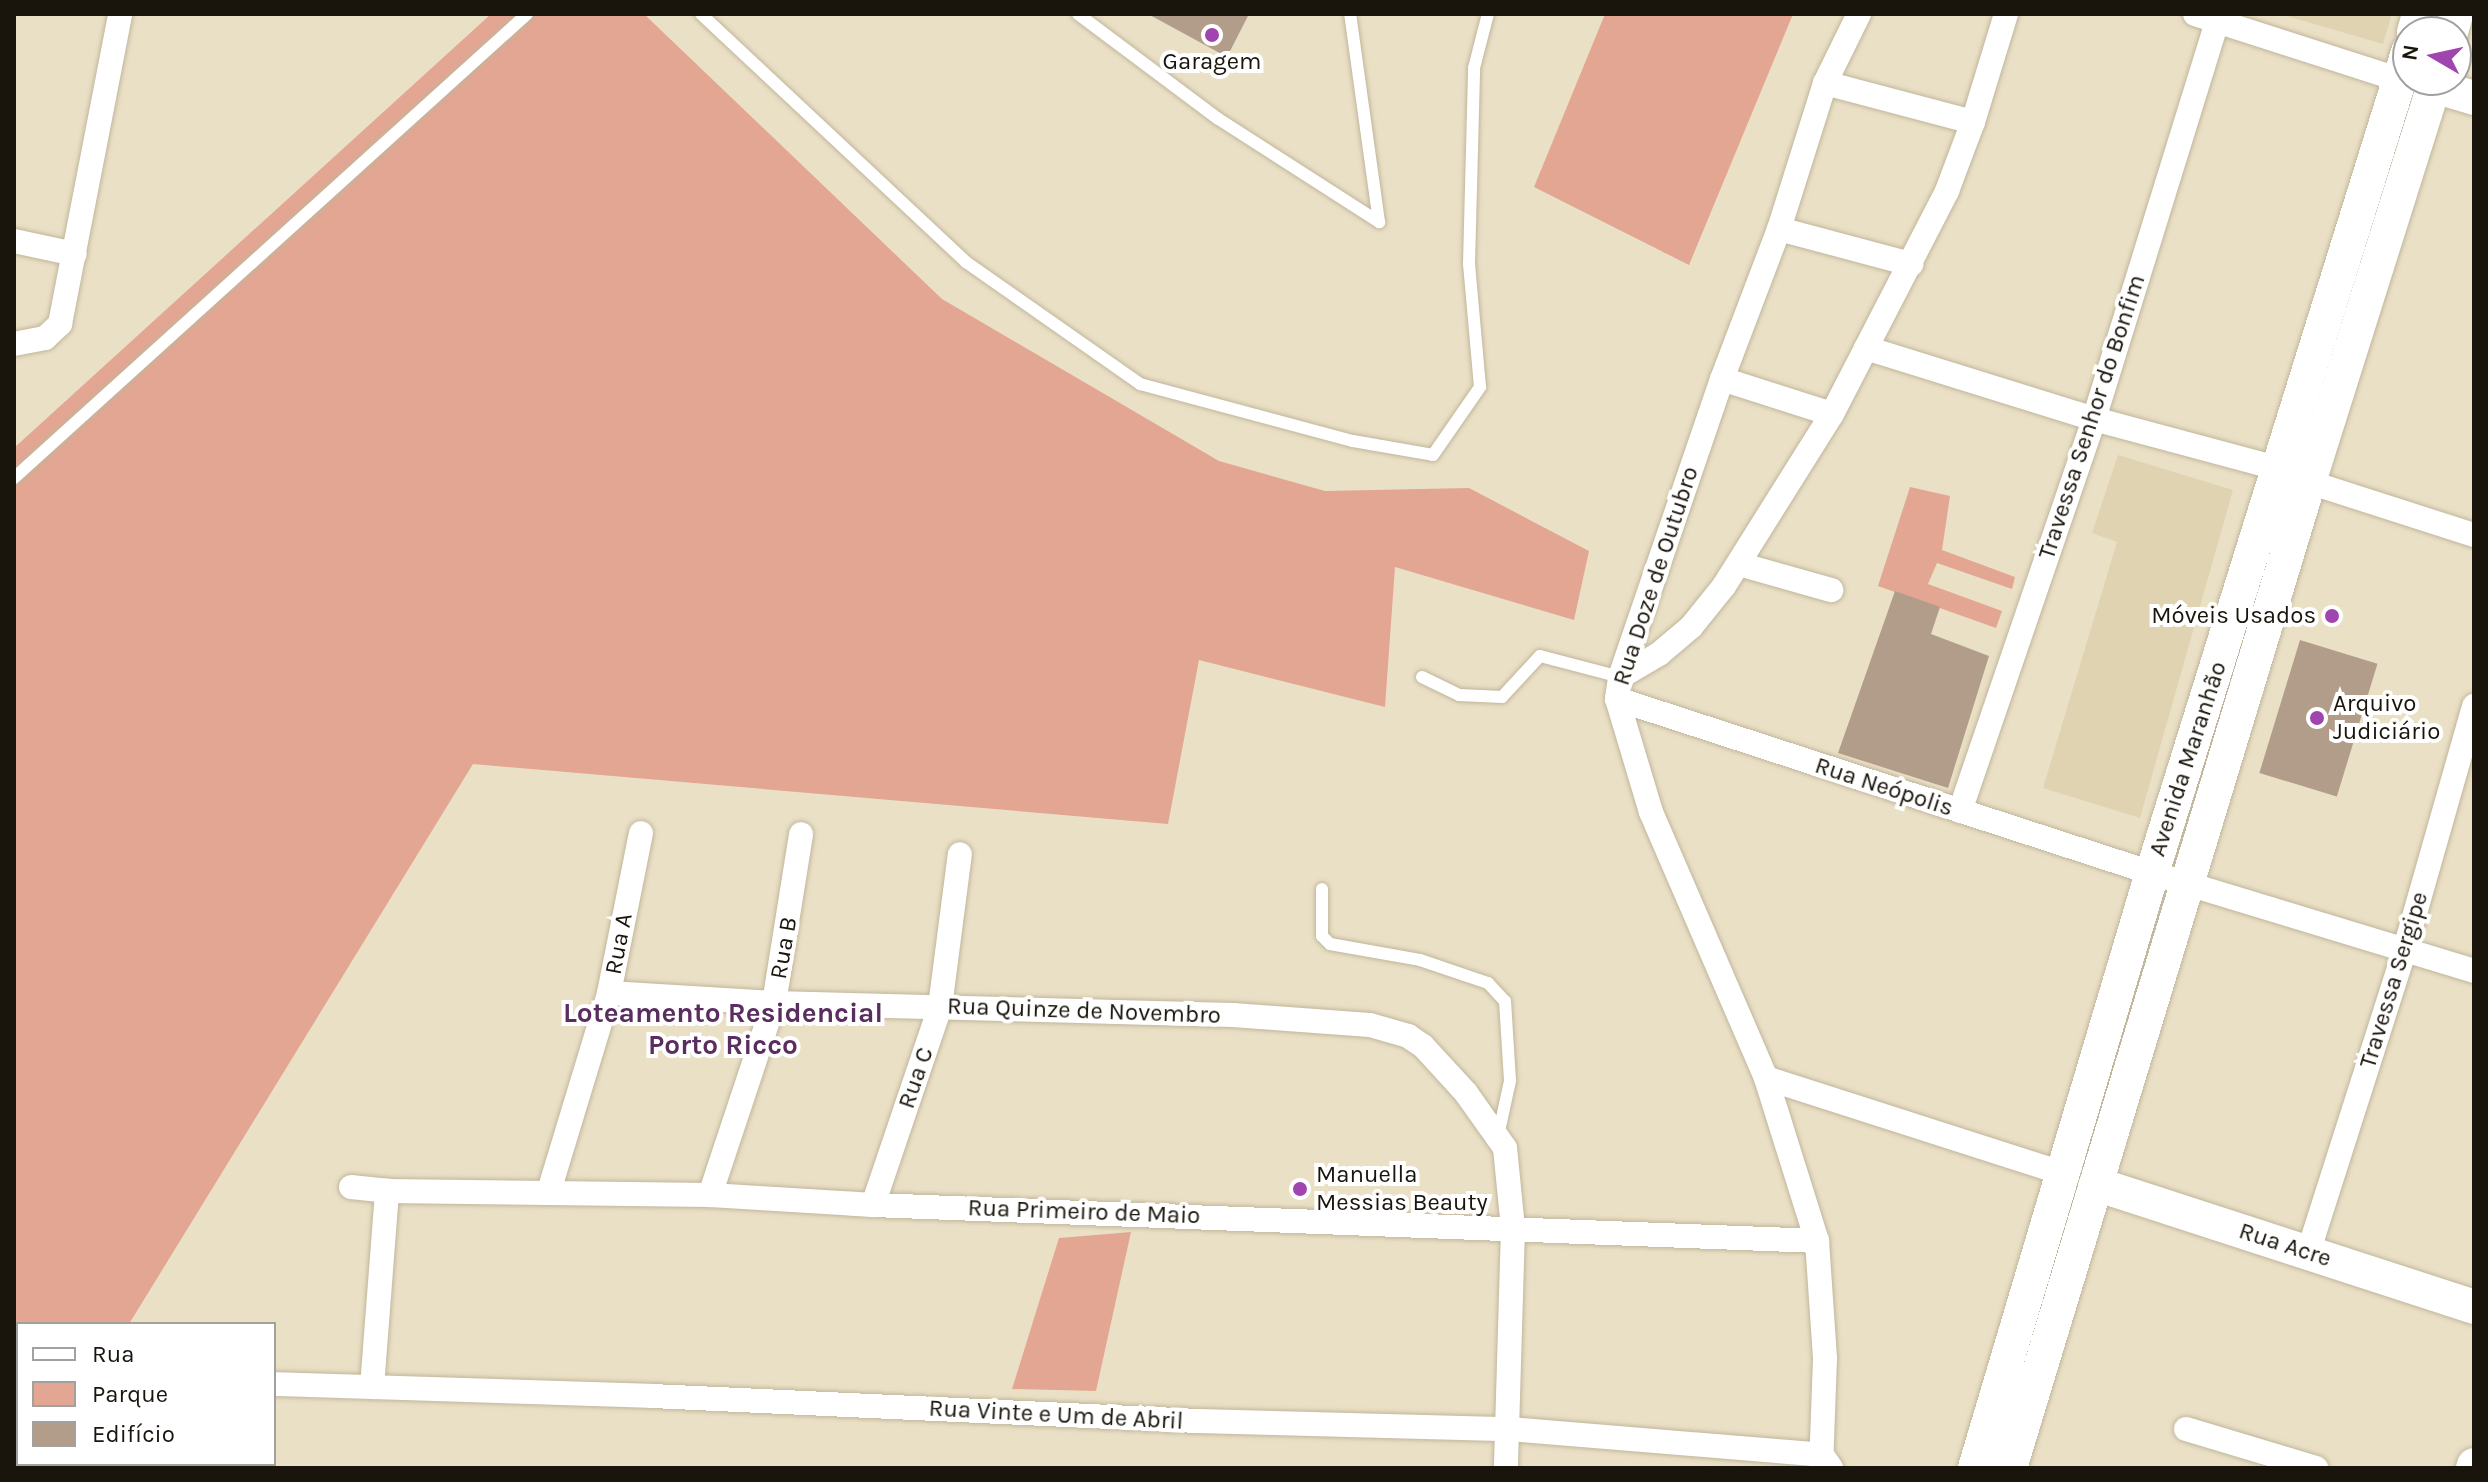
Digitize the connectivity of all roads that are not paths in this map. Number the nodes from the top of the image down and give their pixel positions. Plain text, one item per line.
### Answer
1 (120, 14) edge
2 (527, 14) edge
3 (701, 14) edge
4 (1078, 14) edge
5 (1350, 14) edge
6 (1488, 14) edge
7 (1859, 14) edge
8 (2006, 14) edge
9 (2206, 18) edge
10 (2392, 63) edge
11 (1825, 83) junction
12 (2396, 96) edge
13 (2430, 96) edge
14 (1973, 122) junction
15 (1779, 229) junction
16 (14, 241) edge
17 (75, 254) junction
18 (1911, 264) junction
19 (14, 344) edge
20 (1866, 348) junction
21 (1722, 379) junction
22 (1832, 414) junction
23 (2094, 419) junction
24 (2295, 476) junction
25 (14, 478) edge
26 (2474, 535) edge
27 (1739, 564) junction
28 (1831, 590) dead end
29 (1422, 677) dead end
30 (1619, 688) junction
31 (2474, 706) edge
32 (1960, 811) junction
33 (641, 833) dead end
34 (801, 834) dead end
35 (960, 854) dead end
36 (2152, 873) junction
37 (2188, 884) junction
38 (1322, 889) dead end
39 (2404, 952) junction
40 (2474, 971) edge
41 (609, 993) junction
42 (774, 1003) junction
43 (940, 1007) junction
44 (1766, 1078) junction
45 (1501, 1142) junction
46 (2080, 1179) junction
47 (351, 1187) dead end
48 (387, 1191) junction
49 (549, 1191) junction
50 (710, 1195) junction
51 (873, 1205) junction
52 (1513, 1228) junction
53 (1817, 1241) junction
54 (2308, 1253) junction
55 (2474, 1307) edge
56 (276, 1384) edge
57 (372, 1387) junction
58 (1509, 1429) junction
59 (2186, 1429) dead end
60 (1825, 1464) edge
61 (1506, 1468) edge
62 (1975, 1468) edge
63 (2010, 1468) edge
64 (2316, 1468) edge

1 - 17 street
2 - 25 lane
3 - 6 lane
4 - 5 lane
7 - 11 street, Rua Doze de Outubro
8 - 14 street
9 - 10 street
9 - 23 street, Travessa Senhor do Bonfim
11 - 14 street
11 - 15 street, Rua Doze de Outubro
12 - 24 main road, Avenida Maranhão
13 - 24 main road, Avenida Maranhão
14 - 18 street
15 - 18 street
15 - 21 street, Rua Doze de Outubro
16 - 17 street
17 - 19 street
18 - 20 street
20 - 22 street
20 - 23 street
21 - 22 street
21 - 30 street, Rua Doze de Outubro
22 - 27 street
23 - 24 street
23 - 32 street, Travessa Senhor do Bonfim
24 - 26 street
24 - 36 main road, Avenida Maranhão
24 - 37 main road, Avenida Maranhão
27 - 28 street
27 - 30 street
29 - 30 lane
30 - 32 street, Rua Neópolis
30 - 44 street, Rua Doze de Outubro
31 - 39 street, Travessa Sergipe
32 - 36 street, Rua Neópolis
33 - 41 street, Rua A
34 - 42 street, Rua B
35 - 43 street, Rua C
36 - 37 street, Rua Neópolis
36 - 46 main road, Avenida Maranhão
37 - 39 street
37 - 46 main road, Avenida Maranhão
38 - 45 lane
39 - 40 street
39 - 54 street, Travessa Sergipe
41 - 42 street, Rua Quinze de Novembro
41 - 49 street, Rua A
42 - 43 street, Rua Quinze de Novembro
42 - 50 street, Rua B
43 - 45 street, Rua Quinze de Novembro
43 - 51 street, Rua C
44 - 46 street, Rua Acre
44 - 53 street, Rua Doze de Outubro
45 - 52 street
46 - 54 main road, Rua Acre
46 - 62 main road, Avenida Maranhão
46 - 63 main road, Avenida Maranhão
47 - 48 street, Rua Primeiro de Maio
48 - 49 street, Rua Primeiro de Maio
48 - 57 street
49 - 50 street, Rua Primeiro de Maio
50 - 51 street, Rua Primeiro de Maio
51 - 52 street, Rua Primeiro de Maio
52 - 53 street, Rua Primeiro de Maio
52 - 58 street
53 - 60 street, Rua Doze de Outubro
54 - 55 main road, Rua Acre
56 - 57 street, Rua Vinte e Um de Abril
57 - 58 street, Rua Vinte e Um de Abril
58 - 60 street, Rua Vinte e Um de Abril
58 - 61 street
59 - 64 street

